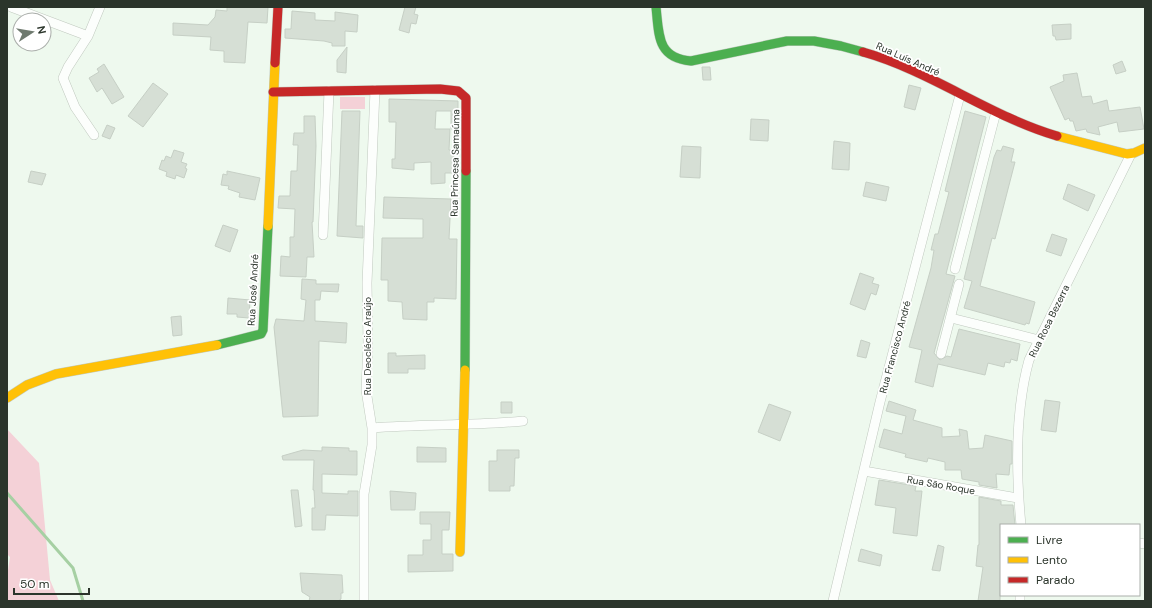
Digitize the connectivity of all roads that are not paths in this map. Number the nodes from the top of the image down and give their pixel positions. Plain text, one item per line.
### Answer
1 (10, 7) edge
2 (100, 7) edge
3 (278, 7) edge
4 (656, 7) edge
5 (88, 36) junction
6 (376, 90) junction
7 (329, 91) junction
8 (273, 92) junction
9 (960, 94) junction
10 (996, 112) junction
11 (94, 135) dead end
12 (1145, 148) edge
13 (1131, 154) junction
14 (323, 234) dead end
15 (955, 269) dead end
16 (959, 284) dead end
17 (951, 318) junction
18 (1038, 340) junction
19 (941, 354) dead end
20 (7, 398) edge
21 (523, 421) dead end
22 (465, 424) junction
23 (372, 428) junction
24 (864, 471) junction
25 (1018, 498) junction
26 (1021, 524) edge
27 (460, 552) dead end
28 (364, 601) edge
29 (833, 601) edge

1 - 5 street
2 - 5 street
3 - 8 street, Rua José André
4 - 9 street, Rua Luís André
5 - 11 street
6 - 7 street, Rua Princesa Samaúma
6 - 22 street, Rua Princesa Samaúma
6 - 23 street, Rua Deoclécio Araújo
7 - 8 street, Rua Princesa Samaúma
7 - 14 street
8 - 20 street, Rua José André
9 - 10 street, Rua Luís André
9 - 24 street, Rua Francisco André
10 - 13 street, Rua Luís André
10 - 15 street
12 - 13 street
13 - 18 street, Rua Rosa Bezerra
16 - 17 street
17 - 18 street
17 - 19 street
18 - 25 street, Rua Rosa Bezerra
21 - 22 street
22 - 23 street
22 - 27 street
23 - 28 street, Rua Deoclécio Araújo
24 - 25 street, Rua São Roque
24 - 29 street, Rua Francisco André
25 - 26 street, Rua Rosa Bezerra

